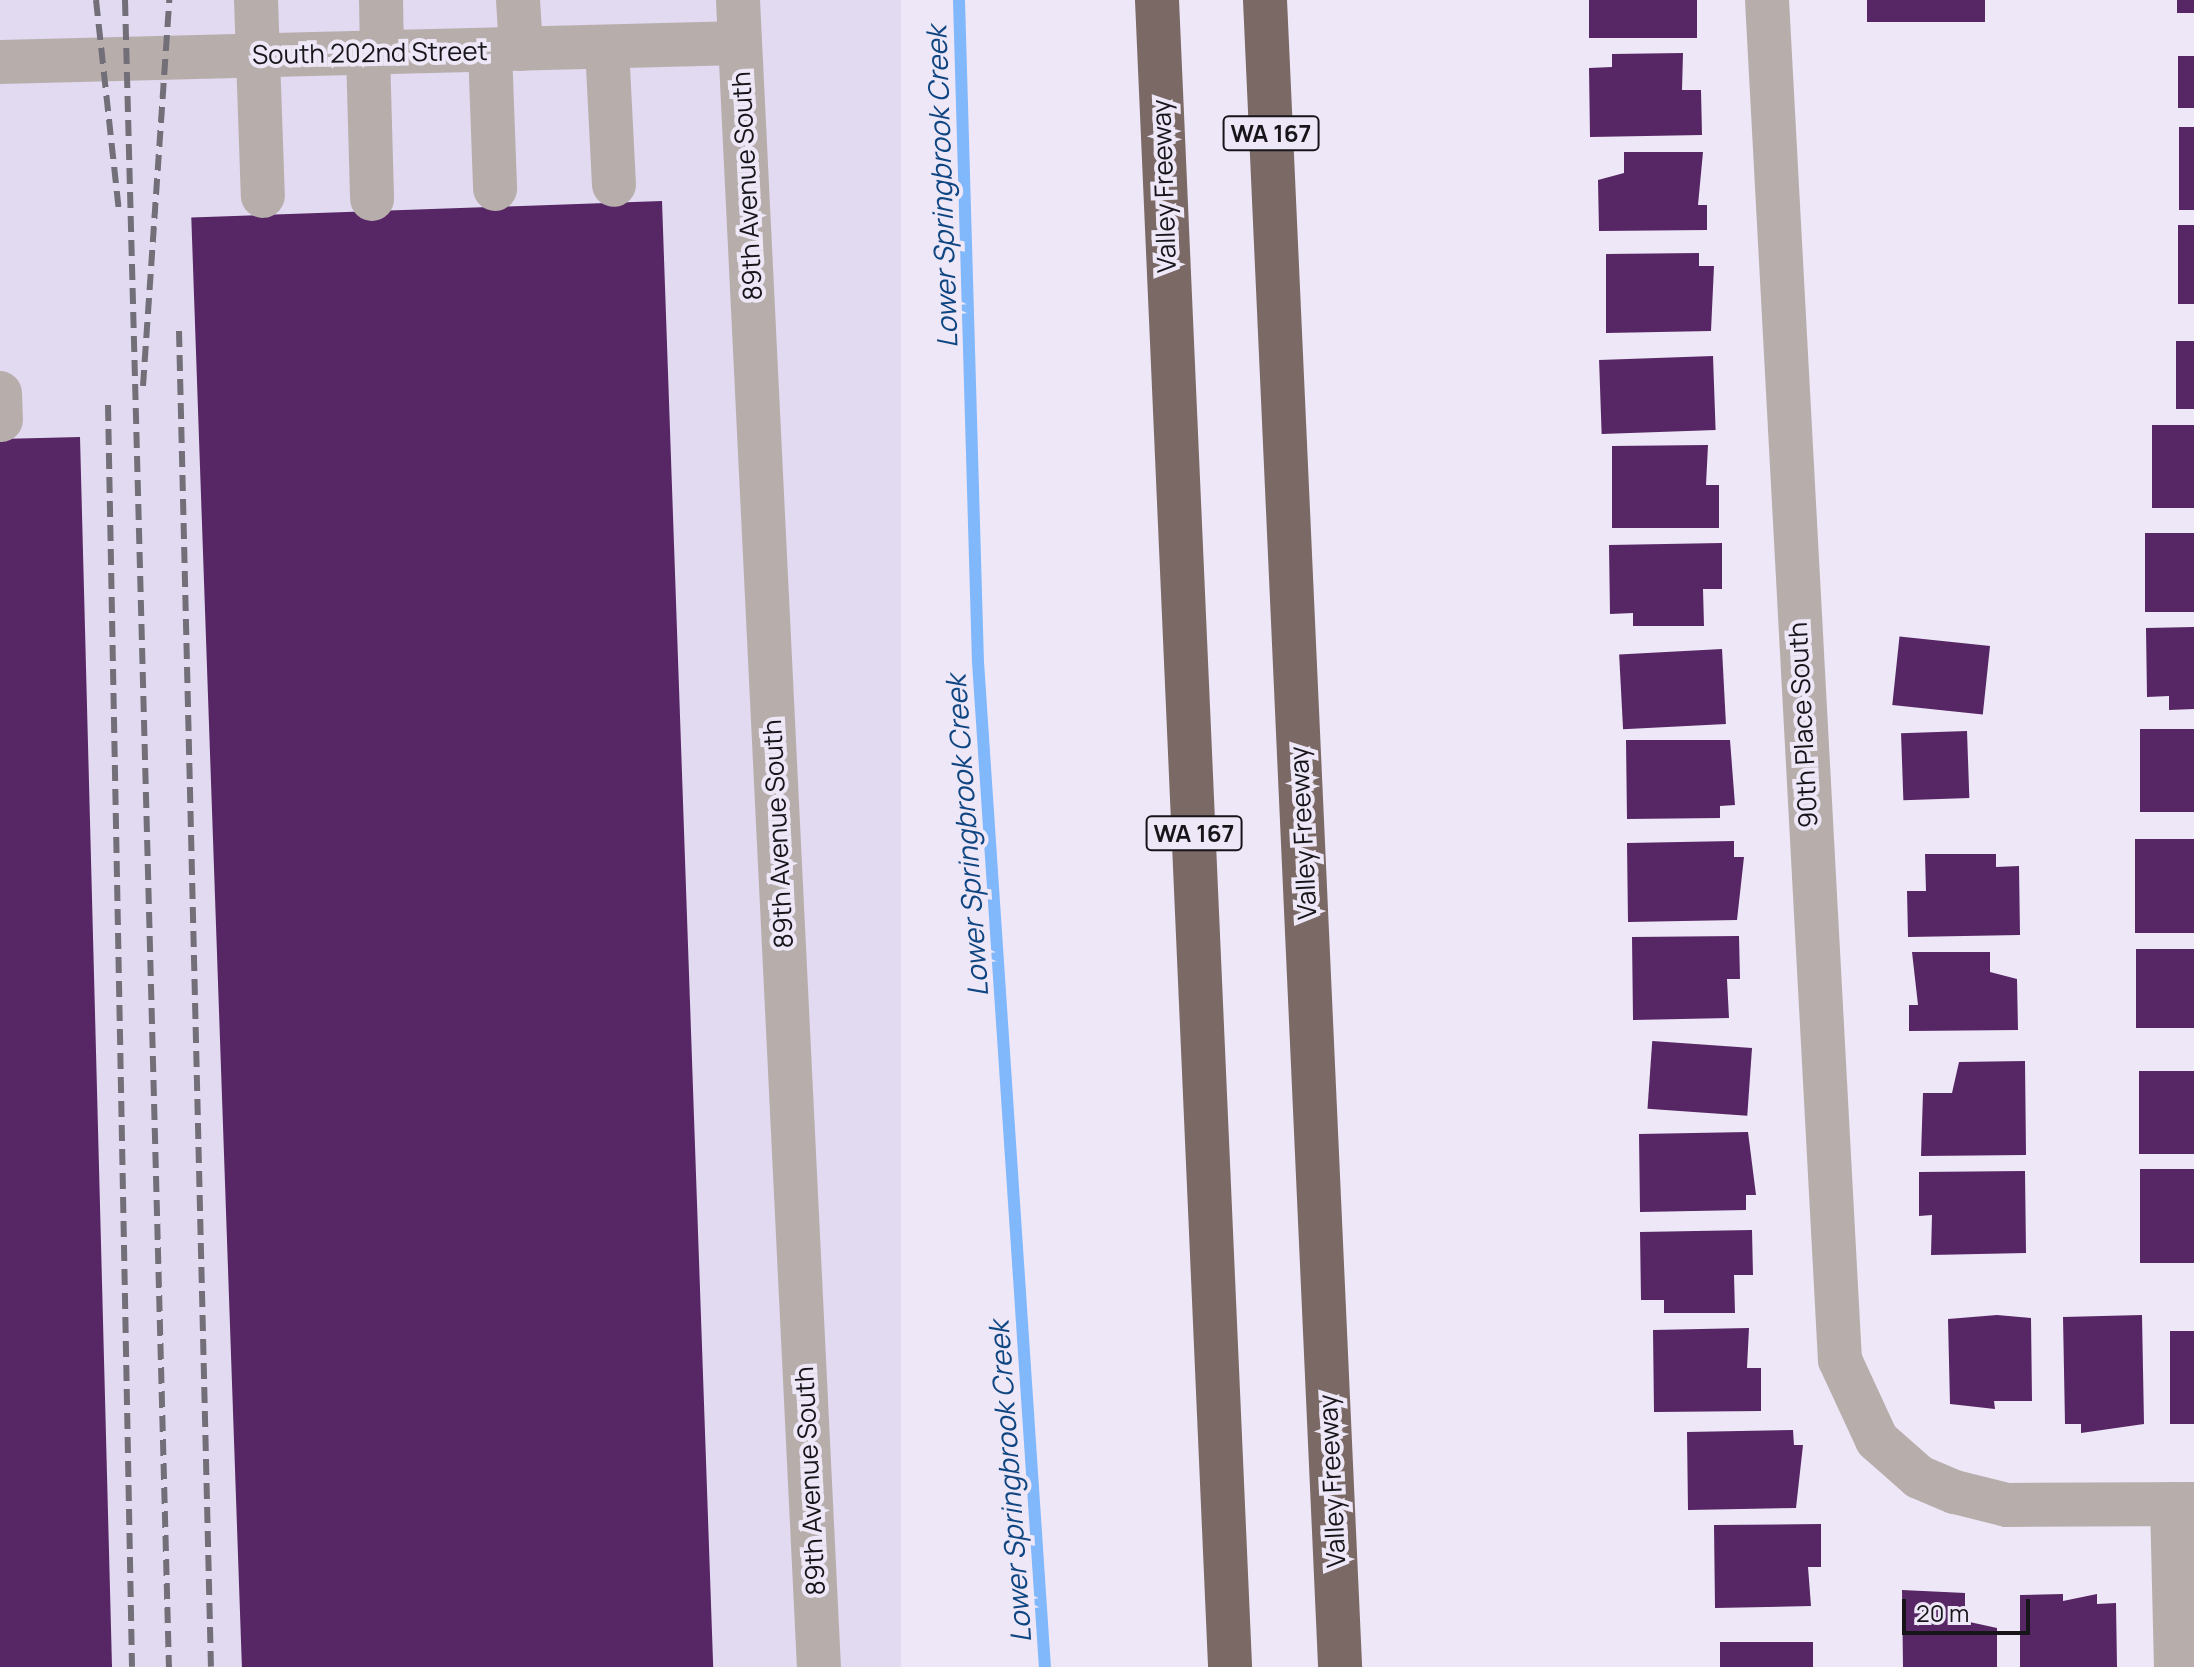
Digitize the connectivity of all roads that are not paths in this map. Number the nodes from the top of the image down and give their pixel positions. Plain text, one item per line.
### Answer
1 (256, 0) edge
2 (381, 0) edge
3 (518, 0) edge
4 (738, 0) edge
5 (1157, 0) edge
6 (1265, 0) edge
7 (1767, 0) edge
8 (740, 43) junction
9 (607, 47) junction
10 (506, 50) junction
11 (375, 53) junction
12 (258, 56) junction
13 (0, 62) edge
14 (614, 185) dead end
15 (495, 189) dead end
16 (263, 196) dead end
17 (372, 199) dead end
18 (0, 393) edge
19 (1, 420) edge
20 (2183, 1504) edge
21 (819, 1667) edge
22 (1230, 1667) edge
23 (1340, 1667) edge
24 (2176, 1667) edge

1 - 12 street
2 - 11 street
3 - 10 street
4 - 8 street, 89th Avenue South
5 - 22 highway, Valley Freeway / WA 167
6 - 23 highway, Valley Freeway / WA 167
7 - 20 street, 90th Place South
8 - 9 street, South 202nd Street
8 - 21 street, 89th Avenue South
9 - 10 street, South 202nd Street
9 - 14 street
10 - 11 street, South 202nd Street
10 - 15 street
11 - 12 street, South 202nd Street
11 - 17 street
12 - 13 street, South 202nd Street
12 - 16 street
18 - 19 street
20 - 24 street

